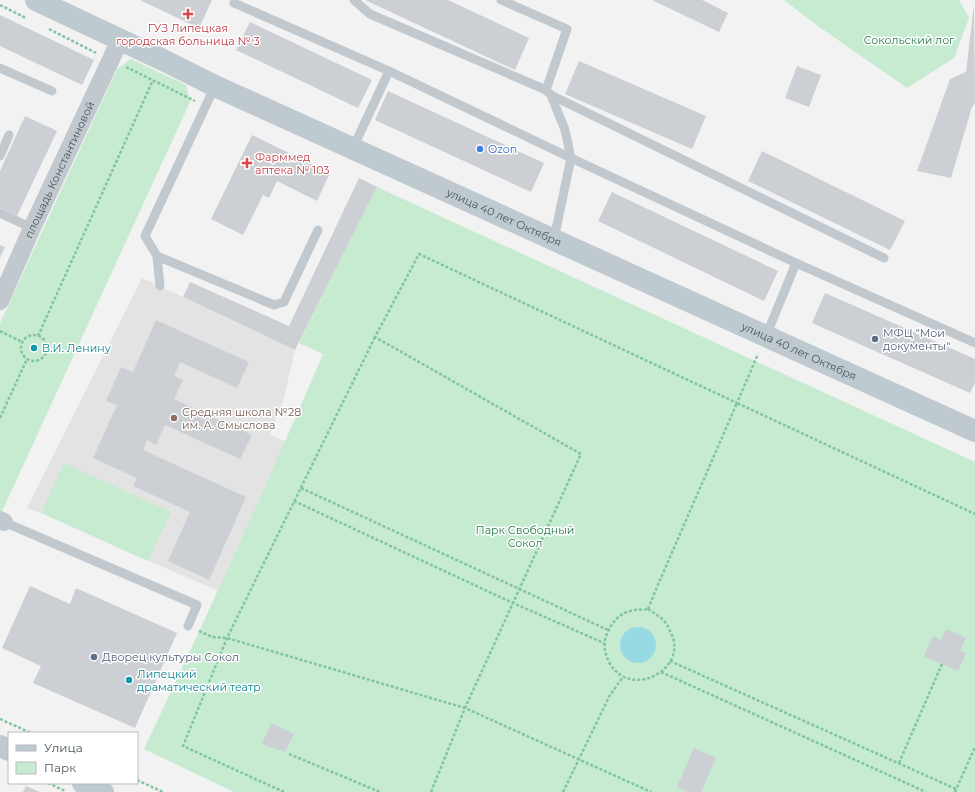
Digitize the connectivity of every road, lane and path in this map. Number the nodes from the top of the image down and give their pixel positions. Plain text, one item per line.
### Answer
1 (36, 0) edge
2 (354, 0) edge
3 (501, 0) edge
4 (234, 2) dead end
5 (120, 40) junction
6 (0, 68) edge
7 (389, 71) junction
8 (153, 80) dead end
9 (215, 86) junction
10 (52, 91) dead end
11 (549, 93) junction
12 (9, 135) dead end
13 (353, 148) junction
14 (0, 156) edge
15 (571, 158) junction
16 (0, 213) edge
17 (32, 228) junction
18 (318, 230) dead end
19 (554, 239) junction
20 (157, 256) junction
21 (884, 258) dead end
22 (796, 263) junction
23 (160, 286) dead end
24 (0, 301) edge
25 (0, 331) edge
26 (38, 336) junction
27 (766, 336) junction
28 (375, 337) junction
29 (22, 342) junction
30 (975, 343) edge
31 (27, 359) junction
32 (737, 403) junction
33 (0, 418) edge
34 (974, 427) edge
35 (300, 488) junction
36 (294, 501) junction
37 (975, 514) edge
38 (1, 524) edge
39 (519, 589) junction
40 (513, 603) junction
41 (648, 609) junction
42 (188, 626) joint
43 (608, 630) junction
44 (227, 638) junction
45 (604, 643) junction
46 (670, 661) junction
47 (942, 664) dead end
48 (661, 672) junction
49 (623, 677) junction
50 (465, 708) junction
51 (0, 719) edge
52 (30, 732) edge
53 (975, 747) edge
54 (289, 754) dead end
55 (579, 759) junction
56 (899, 763) junction
57 (138, 780) edge
58 (50, 784) edge
59 (85, 784) edge
60 (955, 790) edge
61 (68, 792) edge
62 (103, 792) edge
63 (163, 792) edge
64 (284, 792) edge
65 (380, 792) edge
66 (431, 792) edge
67 (563, 792) edge
68 (651, 792) edge
69 (926, 792) edge

1 - 5 street, улица 40 лет Октября
2 - 11 lane
3 - 11 lane
4 - 7 lane
5 - 9 street, улица 40 лет Октября
5 - 17 street, площадь Константиновой
6 - 10 lane
7 - 13 lane
7 - 15 lane
8 - 26 path
9 - 13 street, улица 40 лет Октября
9 - 20 lane
11 - 15 lane
11 - 21 lane
12 - 14 lane
13 - 19 street, улица 40 лет Октября
15 - 19 lane
15 - 22 lane
16 - 17 lane
17 - 24 street, площадь Константиновой
18 - 20 lane
19 - 27 street, улица 40 лет Октября
20 - 23 lane
22 - 27 lane
22 - 30 lane
25 - 29 path
26 - 29 path
26 - 31 path
27 - 32 path
27 - 34 street, улица 40 лет Октября
28 - 32 path
28 - 35 path
28 - 39 path
29 - 31 path
31 - 33 path
32 - 37 path
32 - 41 path
35 - 36 path
35 - 39 path
36 - 40 path
36 - 44 path
38 - 42 lane
39 - 40 path
39 - 43 path
40 - 45 path
40 - 50 path
41 - 43 path
41 - 46 path
42 - 44 path
43 - 45 path
44 - 50 path
44 - 64 path
45 - 49 path
46 - 48 path
46 - 56 path
47 - 56 path
48 - 49 path
48 - 69 path
49 - 55 path
50 - 55 path
50 - 66 path
51 - 52 path
53 - 60 path
54 - 65 path
55 - 67 path
55 - 68 path
56 - 60 path
57 - 63 path
58 - 61 path
59 - 62 street

